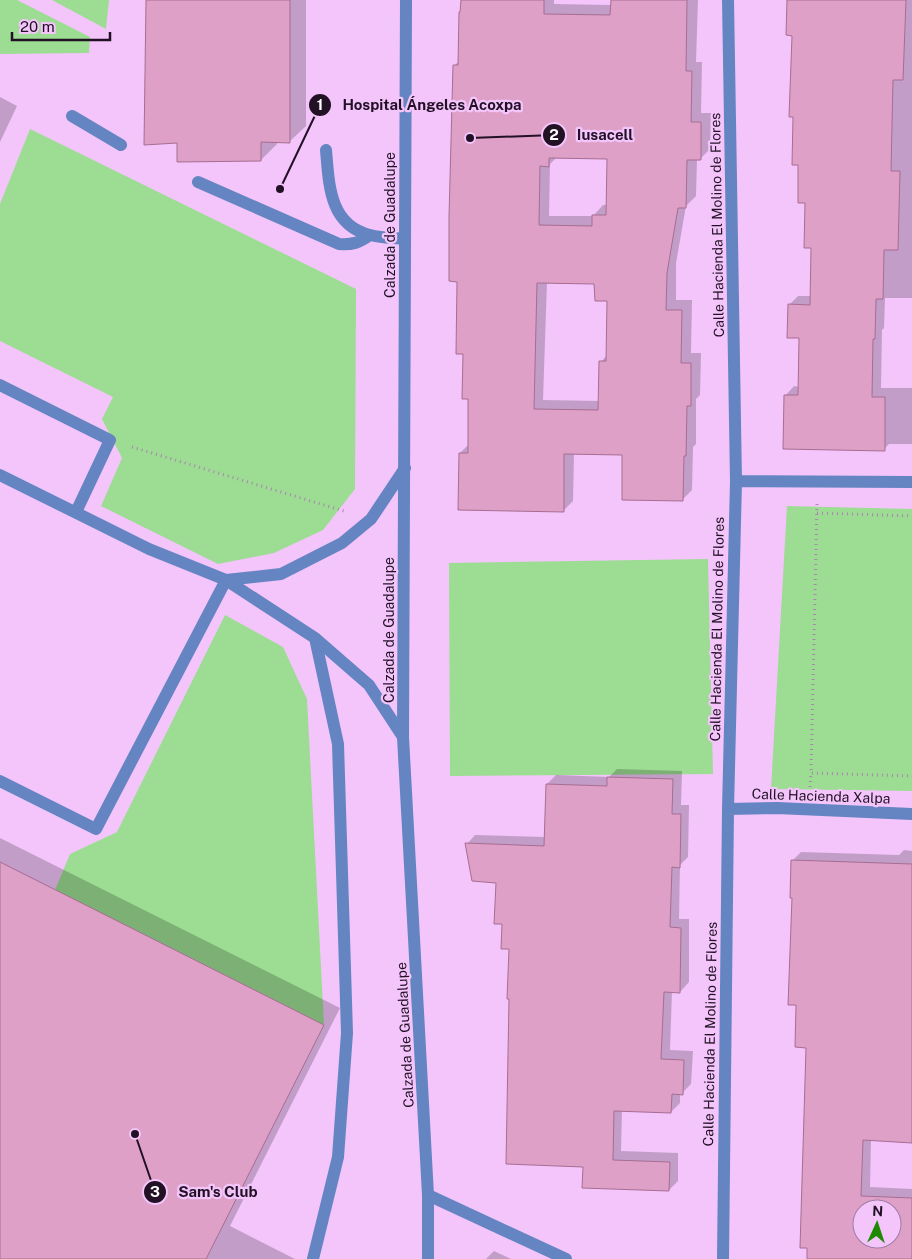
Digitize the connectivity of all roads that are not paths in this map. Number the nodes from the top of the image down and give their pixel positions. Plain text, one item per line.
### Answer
1 (406, 0) edge
2 (728, 0) edge
3 (72, 116) dead end
4 (121, 145) dead end
5 (326, 150) dead end
6 (198, 182) dead end
7 (370, 235) junction
8 (405, 239) junction
9 (0, 385) edge
10 (405, 468) junction
11 (0, 475) edge
12 (736, 482) junction
13 (912, 482) edge
14 (76, 512) junction
15 (226, 580) junction
16 (315, 638) junction
17 (403, 737) junction
18 (0, 781) edge
19 (728, 809) junction
20 (912, 814) edge
21 (428, 1195) junction
22 (313, 1259) edge
23 (428, 1259) edge
24 (566, 1259) edge
25 (723, 1259) edge

1 - 8 street, Calzada de Guadalupe
2 - 12 street, Calle Hacienda El Molino de Flores
3 - 4 street
5 - 7 street
6 - 7 street
7 - 8 street
8 - 10 street, Calzada de Guadalupe
9 - 14 street
10 - 15 street
10 - 17 street, Calzada de Guadalupe
11 - 14 street
12 - 13 street
12 - 19 street, Calle Hacienda El Molino de Flores
14 - 15 street
15 - 16 street
15 - 18 street
16 - 17 street
16 - 22 street
17 - 21 street, Calzada de Guadalupe
19 - 20 street, Calle Hacienda Xalpa
19 - 25 street, Calle Hacienda El Molino de Flores
21 - 23 street, Calzada de Guadalupe
21 - 24 street

